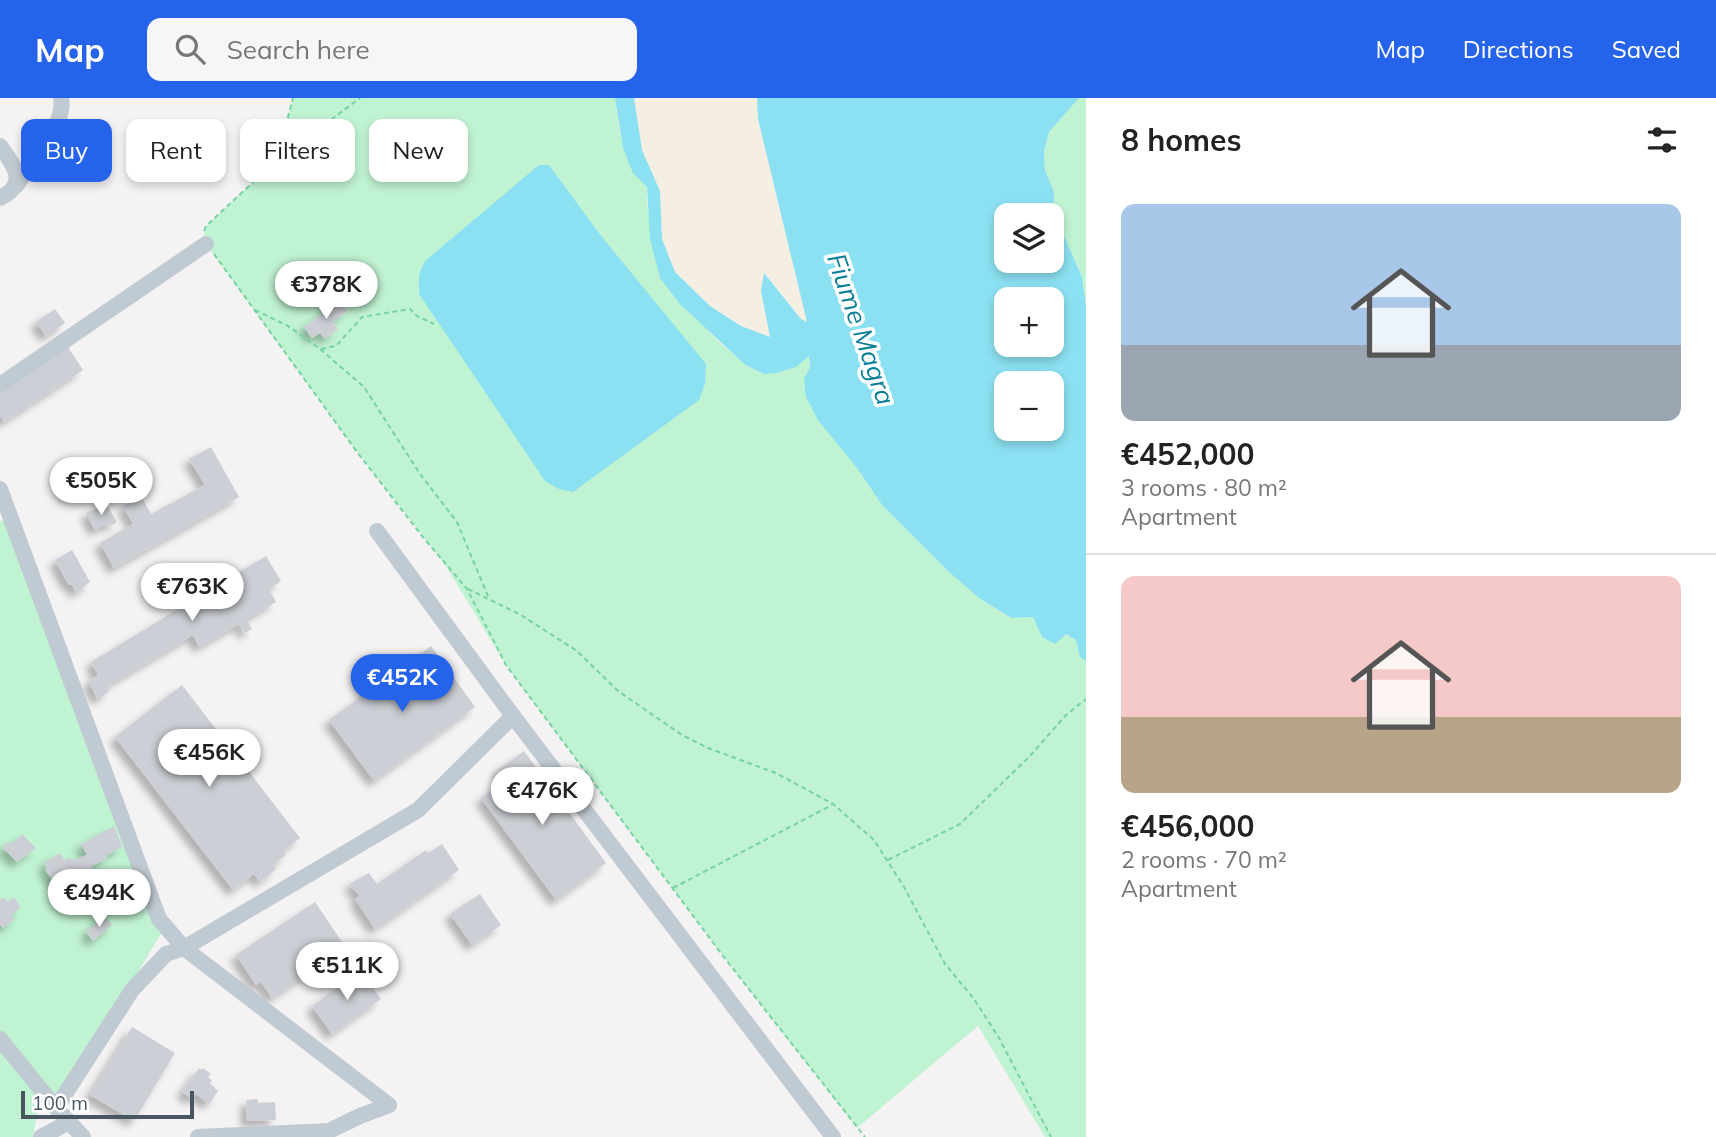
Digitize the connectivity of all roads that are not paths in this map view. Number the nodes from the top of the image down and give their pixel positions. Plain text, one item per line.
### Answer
1 (61, 98) edge
2 (0, 146) edge
3 (16, 186) junction
4 (0, 198) edge
5 (206, 244) road end
6 (0, 385) edge
7 (0, 489) edge
8 (377, 531) dead end
9 (513, 716) junction
10 (184, 948) junction
11 (0, 1038) edge
12 (56, 1108) junction
13 (69, 1122) junction
14 (41, 1137) edge
15 (83, 1137) edge
16 (198, 1137) edge
17 (833, 1137) edge

1 - 3 street
2 - 3 street
3 - 4 street
5 - 6 street
7 - 10 street
8 - 9 street
9 - 10 street
9 - 17 street
10 - 12 street
10 - 16 street
11 - 12 street
12 - 13 street
13 - 14 street
13 - 15 street

